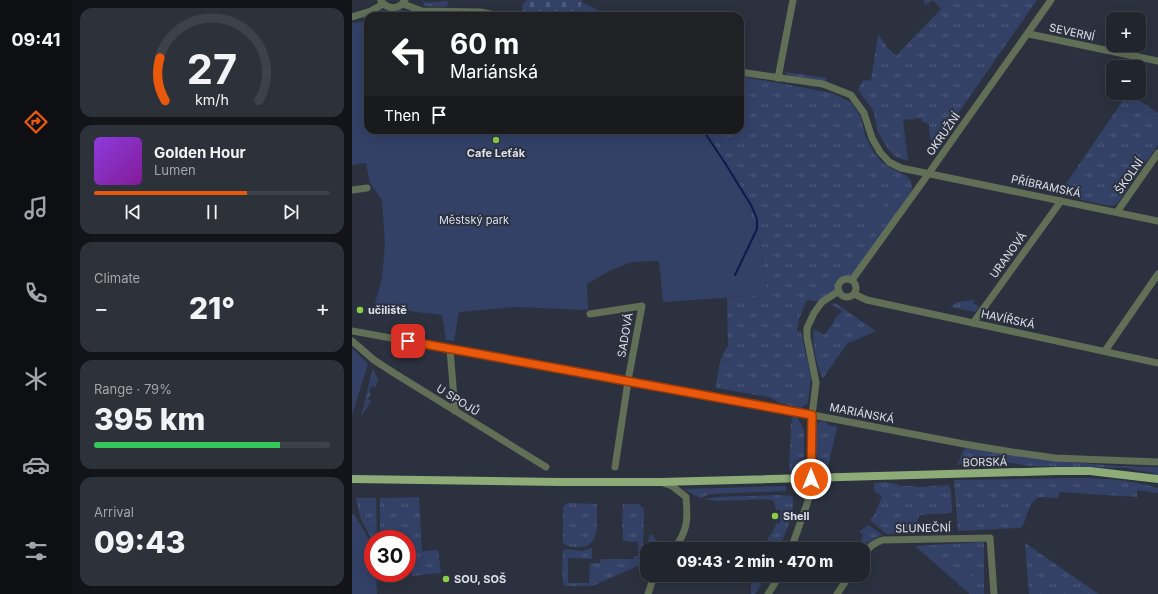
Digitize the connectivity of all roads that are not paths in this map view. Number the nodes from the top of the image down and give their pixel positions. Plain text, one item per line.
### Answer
1 (793, 0) edge
2 (1052, 0) edge
3 (382, 2) edge
4 (404, 2) edge
5 (368, 12) edge
6 (480, 12) edge
7 (364, 13) edge
8 (352, 17) edge
9 (1029, 34) junction
10 (1158, 61) edge
11 (744, 73) edge
12 (778, 78) junction
13 (1158, 153) edge
14 (929, 173) junction
15 (367, 188) dead end
16 (352, 190) edge
17 (1061, 201) junction
18 (1117, 212) junction
19 (1158, 221) edge
20 (1158, 274) edge
21 (852, 280) junction
22 (839, 291) junction
23 (854, 294) junction
24 (590, 314) dead end
25 (973, 323) junction
26 (352, 331) edge
27 (352, 341) edge
28 (450, 348) junction
29 (1105, 351) junction
30 (1158, 363) edge
31 (628, 380) junction
32 (455, 411) junction
33 (812, 415) junction
34 (1158, 462) edge
35 (546, 467) dead end
36 (614, 467) dead end
37 (352, 479) edge
38 (811, 479) junction
39 (1158, 479) edge
40 (661, 482) junction
41 (679, 542) edge
42 (793, 542) edge
43 (870, 546) edge
44 (652, 582) edge
45 (776, 582) edge
46 (845, 582) edge
47 (648, 594) edge
48 (768, 594) edge
49 (837, 594) edge
50 (994, 594) edge

1 - 12 street
2 - 9 street, OKRUŽNÍ
3 - 4 street
3 - 5 street
4 - 6 street
7 - 8 street
9 - 10 street, SEVERNÍ
9 - 14 street, OKRUŽNÍ
11 - 12 street, PŘÍBRAMSKÁ
12 - 14 street, PŘÍBRAMSKÁ
13 - 18 street, ŠKOLNÍ
14 - 17 street, PŘÍBRAMSKÁ
14 - 21 street, OKRUŽNÍ
15 - 16 street
17 - 18 street, PŘÍBRAMSKÁ
17 - 25 street, URANOVÁ
18 - 19 street, PŘÍBRAMSKÁ
20 - 29 street
21 - 22 street, OKRUŽNÍ
21 - 23 street
22 - 23 street
22 - 33 street, OKRUŽNÍ
23 - 25 street, HAVÍŘSKÁ
24 - 31 street, SADOVÁ
25 - 29 street, HAVÍŘSKÁ
26 - 28 street, MARIÁNSKÁ
27 - 32 street, U SPOJŮ
28 - 31 street, MARIÁNSKÁ
28 - 32 street
29 - 30 street, HAVÍŘSKÁ
31 - 33 street, MARIÁNSKÁ
31 - 36 street, SADOVÁ
32 - 35 street, U SPOJŮ
33 - 34 street, MARIÁNSKÁ
33 - 38 street, OKRUŽNÍ
37 - 40 main road, BORSKÁ
38 - 39 main road, BORSKÁ
38 - 40 main road, BORSKÁ
38 - 42 street, OKRUŽNÍ
40 - 41 street
43 - 50 street, SLUNEČNÍ
44 - 47 street
45 - 48 street
46 - 49 street

